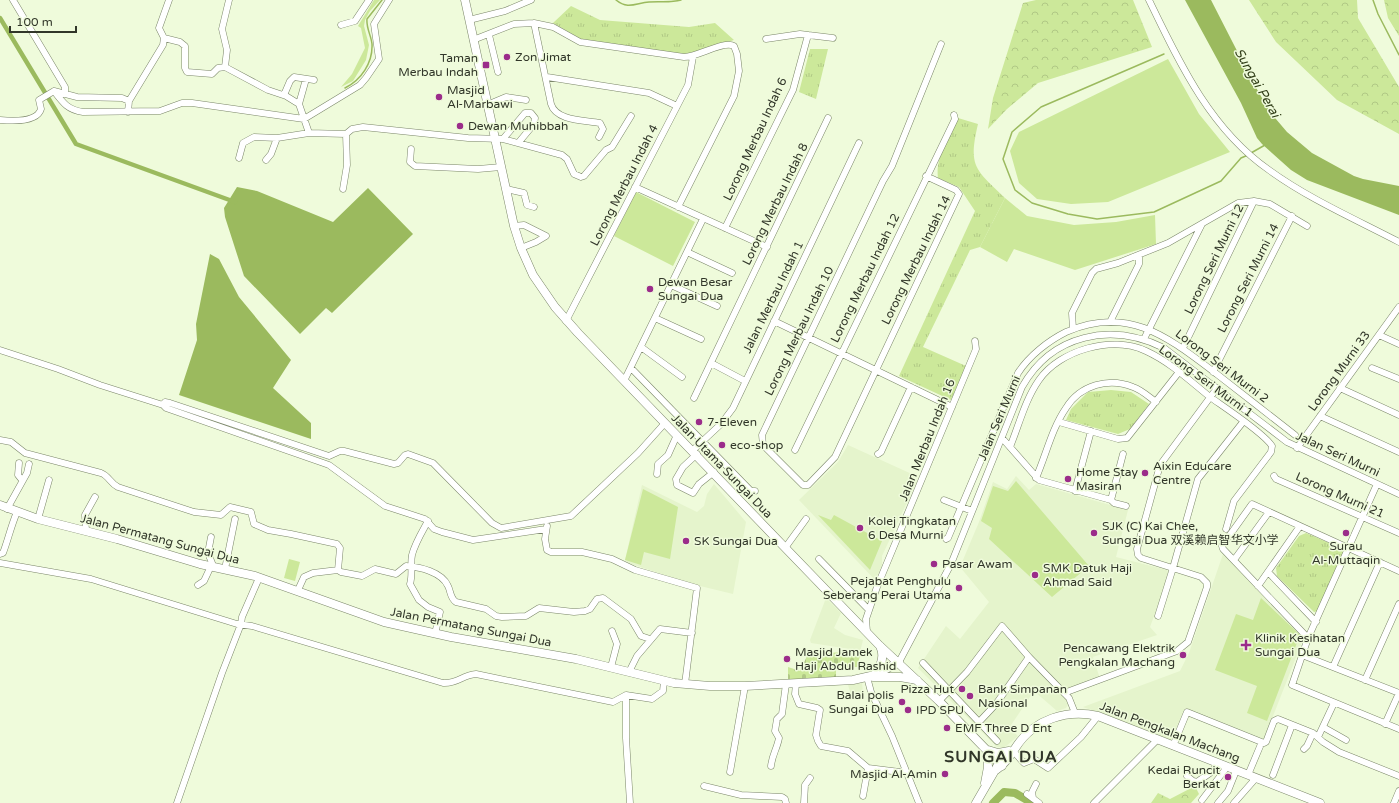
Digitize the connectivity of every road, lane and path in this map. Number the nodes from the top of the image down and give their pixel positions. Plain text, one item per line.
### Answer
1 (13, 0) edge
2 (169, 0) edge
3 (229, 0) edge
4 (369, 0) edge
5 (389, 0) edge
6 (465, 0) edge
7 (530, 0) edge
8 (1149, 0) edge
9 (469, 20) junction
10 (534, 23) junction
11 (340, 25) dead end
12 (489, 35) junction
13 (808, 35) junction
14 (164, 38) junction
15 (833, 38) dead end
16 (766, 39) dead end
17 (473, 40) junction
18 (941, 44) dead end
19 (692, 57) junction
20 (225, 67) junction
21 (498, 72) dead end
22 (547, 77) junction
23 (306, 79) junction
24 (314, 80) dead end
25 (53, 92) junction
26 (66, 93) junction
27 (284, 95) junction
28 (526, 100) dead end
29 (129, 102) junction
30 (299, 104) junction
31 (487, 105) junction
32 (677, 106) junction
33 (128, 112) junction
34 (954, 115) dead end
35 (631, 116) dead end
36 (304, 118) junction
37 (828, 118) dead end
38 (0, 120) edge
39 (309, 133) junction
40 (346, 134) junction
41 (600, 137) dead end
42 (277, 138) junction
43 (498, 139) junction
44 (519, 142) junction
45 (859, 143) dead end
46 (411, 149) dead end
47 (239, 158) dead end
48 (266, 160) dead end
49 (501, 168) junction
50 (926, 176) junction
51 (635, 187) junction
52 (343, 189) dead end
53 (506, 189) junction
54 (1254, 201) junction
55 (534, 207) dead end
56 (678, 207) junction
57 (1292, 216) junction
58 (703, 219) junction
59 (1202, 224) junction
60 (514, 226) junction
61 (1307, 226) dead end
62 (725, 228) junction
63 (1399, 242) edge
64 (766, 247) junction
65 (521, 248) junction
66 (687, 252) junction
67 (1139, 256) junction
68 (732, 273) dead end
69 (671, 285) junction
70 (716, 306) dead end
71 (1399, 307) edge
72 (655, 318) junction
73 (566, 321) junction
74 (774, 321) junction
75 (1110, 322) junction
76 (1073, 329) junction
77 (1149, 329) junction
78 (1379, 334) junction
79 (808, 338) junction
80 (701, 339) dead end
81 (1144, 339) junction
82 (975, 341) dead end
83 (1399, 344) edge
84 (641, 347) junction
85 (1182, 348) junction
86 (0, 350) edge
87 (841, 353) junction
88 (711, 363) junction
89 (631, 368) junction
90 (1372, 368) dead end
91 (875, 370) junction
92 (1180, 372) junction
93 (1214, 372) junction
94 (682, 377) dead end
95 (1399, 379) edge
96 (624, 381) junction
97 (745, 381) junction
98 (912, 387) junction
99 (1217, 388) junction
100 (1340, 388) junction
101 (1210, 397) junction
102 (694, 398) dead end
103 (1156, 402) junction
104 (163, 405) junction
105 (952, 406) junction
106 (1399, 415) edge
107 (1320, 416) junction
108 (1059, 422) junction
109 (1243, 422) junction
110 (665, 423) junction
111 (1091, 431) junction
112 (1295, 434) dead end
113 (677, 435) junction
114 (1002, 438) junction
115 (0, 440) edge
116 (702, 441) junction
117 (1010, 447) junction
118 (1297, 448) junction
119 (795, 450) dead end
120 (695, 452) junction
121 (1399, 452) edge
122 (878, 454) dead end
123 (1123, 454) dead end
124 (19, 463) dead end
125 (29, 464) dead end
126 (714, 472) junction
127 (657, 474) dead end
128 (1274, 476) dead end
129 (1036, 478) junction
130 (22, 480) junction
131 (49, 480) dead end
132 (1377, 484) junction
133 (754, 491) dead end
134 (1076, 491) junction
135 (1399, 494) edge
136 (95, 497) dead end
137 (944, 500) dead end
138 (1111, 500) junction
139 (1126, 506) dead end
140 (4, 507) edge
141 (961, 507) junction
142 (972, 511) junction
143 (17, 512) junction
144 (1269, 512) junction
145 (1363, 517) junction
146 (38, 519) junction
147 (235, 519) dead end
148 (806, 519) dead end
149 (428, 521) junction
150 (550, 521) junction
151 (1300, 526) junction
152 (546, 529) junction
153 (1226, 529) dead end
154 (86, 531) junction
155 (1399, 533) edge
156 (211, 537) dead end
157 (946, 538) dead end
158 (785, 548) junction
159 (1349, 548) junction
160 (0, 554) edge
161 (819, 559) dead end
162 (1234, 560) junction
163 (1380, 562) junction
164 (0, 563) edge
165 (211, 566) junction
166 (411, 567) junction
167 (1174, 568) junction
168 (226, 569) junction
169 (338, 570) junction
170 (1399, 571) edge
171 (1269, 573) junction
172 (259, 578) junction
173 (198, 585) dead end
174 (1258, 586) junction
175 (298, 590) junction
176 (1399, 604) edge
177 (868, 611) junction
178 (1158, 616) dead end
179 (856, 621) junction
180 (1316, 622) junction
181 (241, 624) junction
182 (612, 631) dead end
183 (867, 632) junction
184 (692, 633) junction
185 (435, 634) junction
186 (1308, 638) junction
187 (650, 639) junction
188 (880, 646) junction
189 (1302, 655) junction
190 (1029, 657) junction
191 (899, 662) junction
192 (923, 663) dead end
193 (611, 667) junction
194 (1333, 667) junction
195 (629, 672) junction
196 (871, 676) junction
197 (918, 680) junction
198 (1365, 680) junction
199 (664, 681) junction
200 (685, 684) junction
201 (786, 684) junction
202 (796, 684) junction
203 (745, 686) junction
204 (949, 691) junction
205 (1064, 693) junction
206 (1399, 693) edge
207 (626, 695) junction
208 (939, 701) junction
209 (1334, 703) junction
210 (1075, 713) junction
211 (1098, 716) junction
212 (979, 722) junction
213 (1385, 724) junction
214 (1292, 725) junction
215 (1323, 727) junction
216 (1399, 730) edge
217 (1313, 732) junction
218 (1318, 738) junction
219 (997, 740) dead end
220 (1157, 740) junction
221 (1346, 740) dead end
222 (1264, 742) junction
223 (1173, 746) junction
224 (1304, 748) dead end
225 (987, 750) junction
226 (1013, 750) junction
227 (1218, 764) junction
228 (771, 766) dead end
229 (999, 766) junction
230 (1227, 767) junction
231 (868, 768) junction
232 (905, 770) junction
233 (1236, 771) junction
234 (730, 772) dead end
235 (1273, 775) dead end
236 (1187, 776) dead end
237 (1399, 776) edge
238 (1252, 777) junction
239 (810, 778) dead end
240 (1036, 784) dead end
241 (704, 786) dead end
242 (985, 787) junction
243 (1399, 791) edge
244 (1027, 794) dead end
245 (863, 796) dead end
246 (1033, 798) junction
247 (1202, 800) dead end
248 (178, 803) edge
249 (630, 803) edge
250 (786, 803) edge
251 (804, 803) edge
252 (919, 803) edge
253 (976, 803) edge
254 (1039, 803) edge
255 (1094, 803) edge
256 (1218, 803) edge
257 (1234, 803) edge
258 (1320, 803) edge
259 (1394, 803) edge

1 - 26 street
2 - 14 street
3 - 20 street
4 - 11 street
5 - 36 street
6 - 9 main road, Jalan Utama Sungai Dua
7 - 9 street
8 - 63 street
9 - 17 main road, Jalan Utama Sungai Dua
10 - 12 street
10 - 19 street
10 - 22 street
12 - 17 street
12 - 21 street
13 - 15 street
13 - 16 street
13 - 62 street, Lorong Merbau Indah 6
14 - 20 street
14 - 29 street
17 - 31 main road, Jalan Utama Sungai Dua
18 - 79 street, Lorong Merbau Indah 10
19 - 32 street, Lorong Merbau Indah 4
19 - 56 street
20 - 27 street
22 - 32 street
22 - 41 street
23 - 24 street
23 - 27 street
23 - 30 street
25 - 26 street
25 - 33 street
25 - 38 street
26 - 29 street
27 - 30 street
28 - 31 street
29 - 33 street
30 - 36 street
31 - 43 main road, Jalan Utama Sungai Dua
32 - 51 street, Lorong Merbau Indah 4
33 - 36 street
34 - 50 street, Lorong Merbau Indah 12
35 - 44 street
36 - 39 street
37 - 64 street, Lorong Merbau Indah 8
39 - 40 street
39 - 42 street
40 - 43 street
40 - 52 street
42 - 47 street
42 - 48 street
43 - 44 street
43 - 44 street
43 - 49 main road, Jalan Utama Sungai Dua
45 - 74 street, Jalan Merbau Indah 1
46 - 49 street
49 - 53 main road, Jalan Utama Sungai Dua
50 - 87 street, Lorong Merbau Indah 12
50 - 91 street, Lorong Merbau Indah 14
51 - 56 street
51 - 73 street, Lorong Merbau Indah 4
53 - 55 street
53 - 60 main road, Jalan Utama Sungai Dua
54 - 57 street
54 - 59 street
54 - 85 street, Lorong Seri Murni 12
56 - 58 street
57 - 61 street
57 - 93 street, Lorong Seri Murni 14
58 - 62 street
58 - 66 street
59 - 67 street
59 - 77 street
60 - 65 main road, Jalan Utama Sungai Dua
60 - 65 street
62 - 64 street
64 - 88 street, Lorong Merbau Indah 8
65 - 73 main road, Jalan Utama Sungai Dua
66 - 68 street
66 - 69 street
67 - 75 street
67 - 76 street
69 - 70 street
69 - 72 street
71 - 78 street, Lorong Murni 33
72 - 80 street
72 - 84 street
73 - 96 main road, Jalan Utama Sungai Dua
74 - 79 street
74 - 97 street, Jalan Merbau Indah 1
75 - 76 street, Lorong Seri Murni 2
75 - 77 street, Lorong Seri Murni 2
76 - 141 street, Lorong Seri Murni 2
77 - 81 street
77 - 85 street, Lorong Seri Murni 2
78 - 83 street
78 - 100 street, Lorong Murni 33
79 - 87 street
79 - 91 street, Lorong Merbau Indah 10
81 - 99 street, Jalan Seri Murni
81 - 114 street, Jalan Seri Murni
82 - 105 street, Jalan Merbau Indah 16
84 - 89 street
84 - 94 street
85 - 93 street, Lorong Seri Murni 2
86 - 104 street
87 - 91 street
87 - 119 street, Lorong Merbau Indah 12
88 - 97 street
88 - 102 street, Lorong Merbau Indah 8
89 - 96 street
89 - 116 street
90 - 95 street
91 - 98 street
92 - 101 street, Lorong Seri Murni 1
92 - 103 street
92 - 117 street, Lorong Seri Murni 1
93 - 112 street, Lorong Seri Murni 2
96 - 110 main road, Jalan Utama Sungai Dua
97 - 116 street, Jalan Merbau Indah 1
98 - 105 street
98 - 122 street
99 - 101 street
99 - 118 street, Jalan Seri Murni
100 - 106 street
100 - 107 street, Lorong Murni 33
101 - 109 street, Lorong Seri Murni 1
101 - 167 street
103 - 108 street
103 - 111 street
104 - 149 street
104 - 150 street
105 - 177 street, Jalan Merbau Indah 16
107 - 118 street, Lorong Murni 33
107 - 121 street
108 - 111 street
108 - 129 street
109 - 153 street, Lorong Seri Murni 1
109 - 167 street
110 - 113 main road, Jalan Utama Sungai Dua
110 - 150 street
111 - 134 street
113 - 120 main road, Jalan Utama Sungai Dua
113 - 127 street
114 - 117 street
114 - 142 street, Jalan Seri Murni
115 - 169 street
116 - 120 street, Jalan Merbau Indah 1
116 - 133 street
117 - 129 street
118 - 132 street, Jalan Seri Murni
120 - 126 main road, Jalan Utama Sungai Dua
120 - 126 street, Jalan Merbau Indah 1
123 - 138 street
124 - 130 street
125 - 130 street
126 - 158 main road, Jalan Utama Sungai Dua
128 - 145 street, Lorong Murni 21
129 - 134 street
130 - 140 street
131 - 146 street
132 - 135 street, Jalan Seri Murni
132 - 145 street
134 - 138 street
136 - 154 street
137 - 141 street
138 - 139 street
140 - 143 main road, Jalan Permatang Sungai Dua
141 - 142 street
141 - 157 street, Lorong Seri Murni 2
142 - 191 street, Jalan Seri Murni
143 - 146 main road, Jalan Permatang Sungai Dua
143 - 160 street
144 - 151 street
144 - 162 street
144 - 162 street
145 - 155 street, Lorong Murni 21
145 - 159 street
146 - 154 main road, Jalan Permatang Sungai Dua
147 - 168 street
148 - 158 street
149 - 152 street
149 - 166 street
150 - 152 street
151 - 159 street
151 - 171 street
152 - 184 street
154 - 165 main road, Jalan Permatang Sungai Dua
156 - 165 street
158 - 179 main road, Jalan Utama Sungai Dua
159 - 163 street
159 - 180 street
161 - 177 street
162 - 174 street
163 - 170 street
163 - 194 street
164 - 181 street
165 - 168 main road, Jalan Permatang Sungai Dua
165 - 173 street
166 - 169 street
166 - 185 street
166 - 187 street
167 - 178 street
167 - 205 street
168 - 172 main road, Jalan Permatang Sungai Dua
169 - 175 street
171 - 174 street
171 - 180 street
172 - 175 main road, Jalan Permatang Sungai Dua
172 - 181 street
174 - 186 street
175 - 185 main road, Jalan Permatang Sungai Dua
176 - 198 street
177 - 179 street
177 - 183 street, Jalan Merbau Indah 16
179 - 183 main road, Jalan Utama Sungai Dua
180 - 186 street
181 - 207 street
181 - 248 street
182 - 193 street
183 - 188 main road, Jalan Utama Sungai Dua
184 - 187 street
184 - 200 street
185 - 193 main road, Jalan Permatang Sungai Dua
186 - 189 street
187 - 195 street
188 - 191 main road, Jalan Utama Sungai Dua
188 - 196 main road
189 - 194 street
189 - 209 street
190 - 204 street
190 - 205 street
190 - 212 street
191 - 196 main road, Jalan Permatang Sungai Dua
191 - 197 main road, Jalan Utama Sungai Dua
192 - 204 street
193 - 195 main road, Jalan Permatang Sungai Dua
194 - 198 street
195 - 199 main road, Jalan Permatang Sungai Dua
196 - 197 main road
196 - 202 main road, Jalan Permatang Sungai Dua
196 - 232 street
197 - 208 main road, Jalan Utama Sungai Dua
198 - 206 street
199 - 200 main road, Jalan Permatang Sungai Dua
199 - 207 street
200 - 203 main road, Jalan Permatang Sungai Dua
201 - 202 main road, Jalan Permatang Sungai Dua
201 - 203 main road, Jalan Permatang Sungai Dua
201 - 228 street
202 - 231 street
203 - 234 street
204 - 208 street
204 - 212 street
205 - 210 street
206 - 213 street
207 - 249 street
208 - 225 main road, Jalan Utama Sungai Dua
209 - 213 street
209 - 215 street
210 - 211 main road, Jalan Pengkalan Machang
210 - 226 main road, Jalan Pengkalan Machang
211 - 220 main road, Jalan Pengkalan Machang
211 - 226 street
212 - 219 street
213 - 216 street
214 - 217 street
214 - 222 street
214 - 235 street
215 - 218 street
215 - 221 street
217 - 218 street
217 - 224 street
218 - 237 street
220 - 223 main road, Jalan Pengkalan Machang
220 - 255 street
222 - 223 street
222 - 238 street
223 - 227 main road, Jalan Pengkalan Machang
225 - 226 main road
225 - 229 main road, Jalan Utama Sungai Dua
225 - 242 main road
226 - 229 main road, Jalan Pengkalan Machang
227 - 230 main road, Jalan Pengkalan Machang
227 - 236 street
229 - 242 main road, Jalan Pengkalan Machang
230 - 233 main road, Jalan Pengkalan Machang
230 - 247 street
231 - 232 street
231 - 245 street
232 - 252 street
233 - 238 main road, Jalan Pengkalan Machang
233 - 256 street
238 - 257 street
238 - 258 main road, Jalan Pengkalan Machang
239 - 251 street
240 - 246 street
241 - 250 street
242 - 253 main road, Jalan Pengkalan Machang
243 - 259 street
244 - 246 street
246 - 254 street

